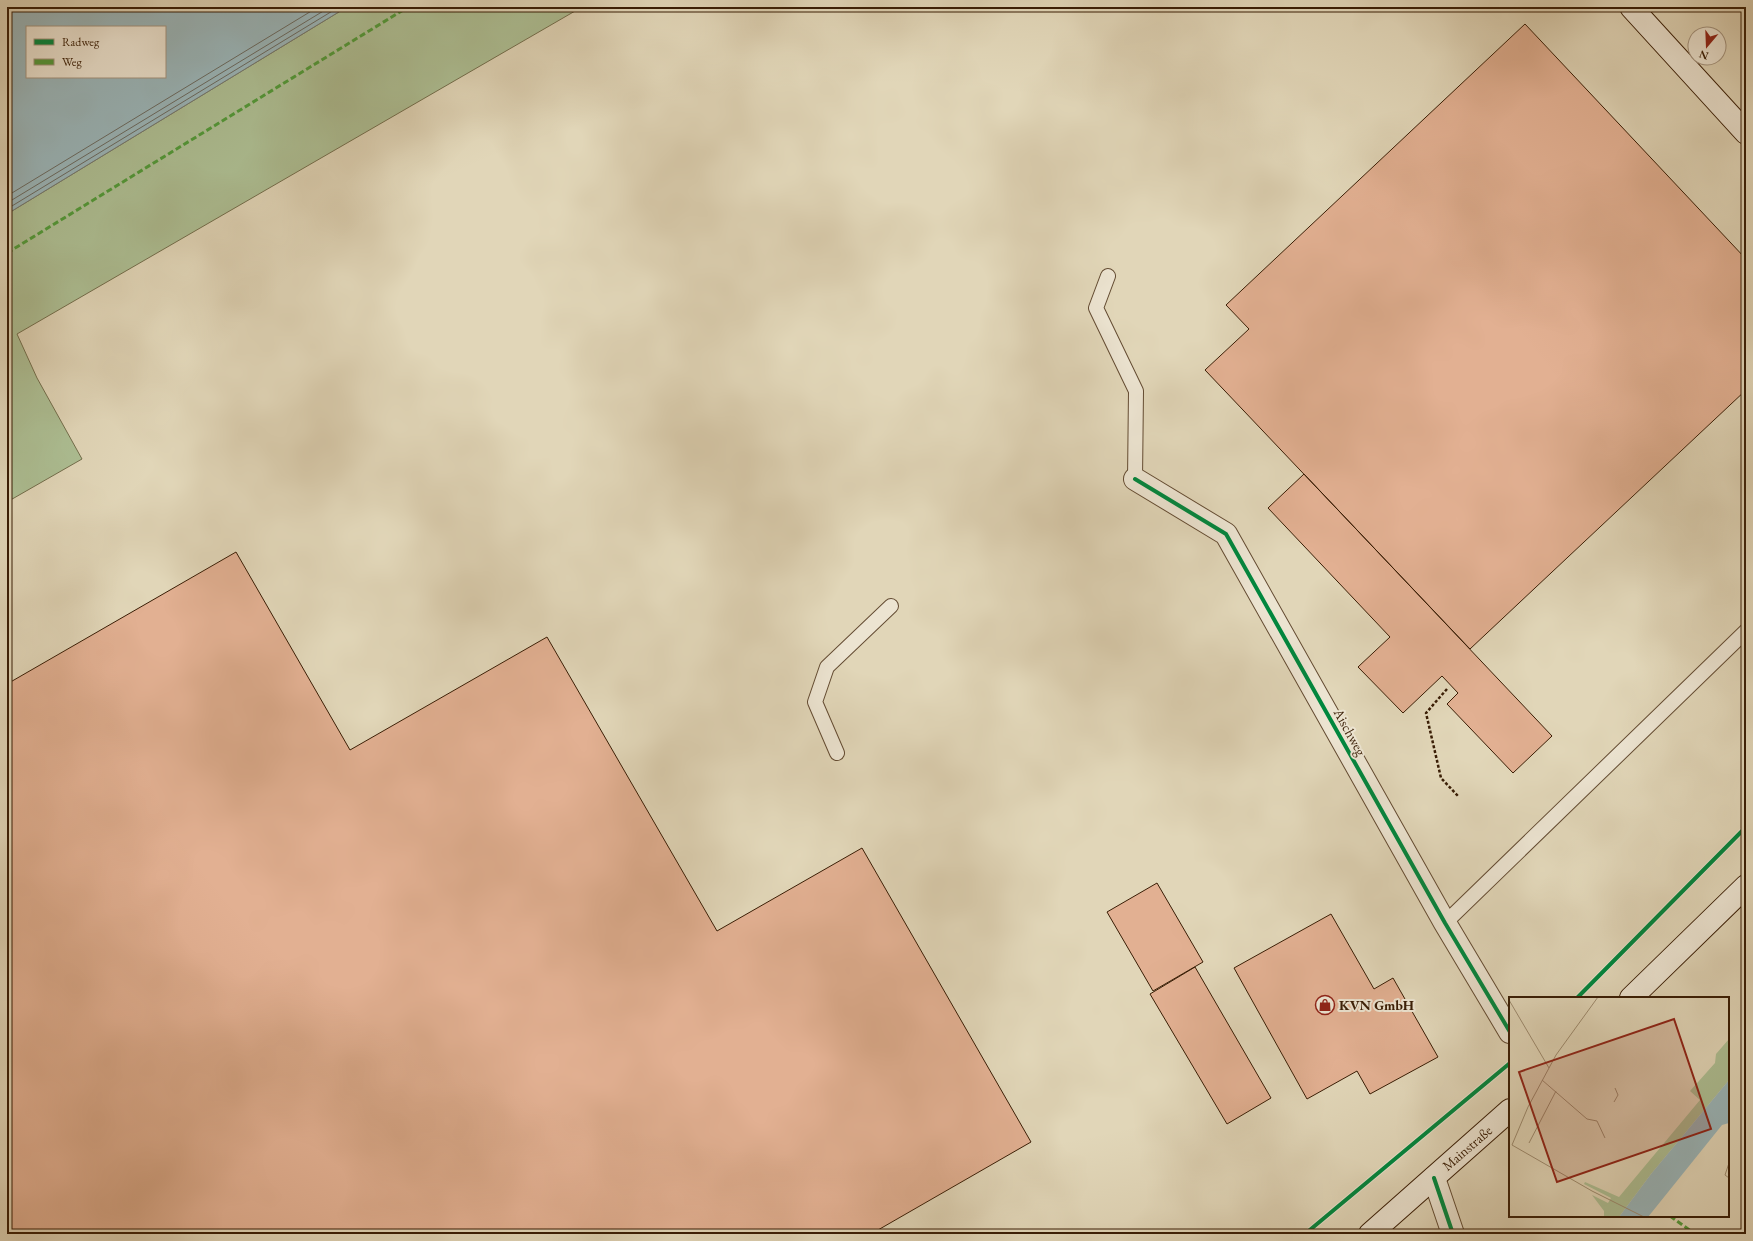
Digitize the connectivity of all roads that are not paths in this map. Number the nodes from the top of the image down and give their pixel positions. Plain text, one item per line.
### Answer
1 (1631, 7) edge
2 (1746, 134) edge
3 (1108, 276) dead end
4 (1135, 480) joint
5 (891, 606) dead end
6 (1746, 631) edge
7 (837, 753) dead end
8 (1746, 886) edge
9 (1445, 923) junction
10 (1632, 997) edge
11 (1509, 1030) edge
12 (1509, 1111) edge
13 (1434, 1178) junction
14 (1370, 1234) edge
15 (1453, 1234) edge

1 - 2 street
3 - 4 lane
4 - 9 street, Aischweg
5 - 7 lane
6 - 9 lane
8 - 10 street
9 - 11 street, Aischweg
12 - 13 street, Mainstraße
13 - 14 street, Mainstraße
13 - 15 street

